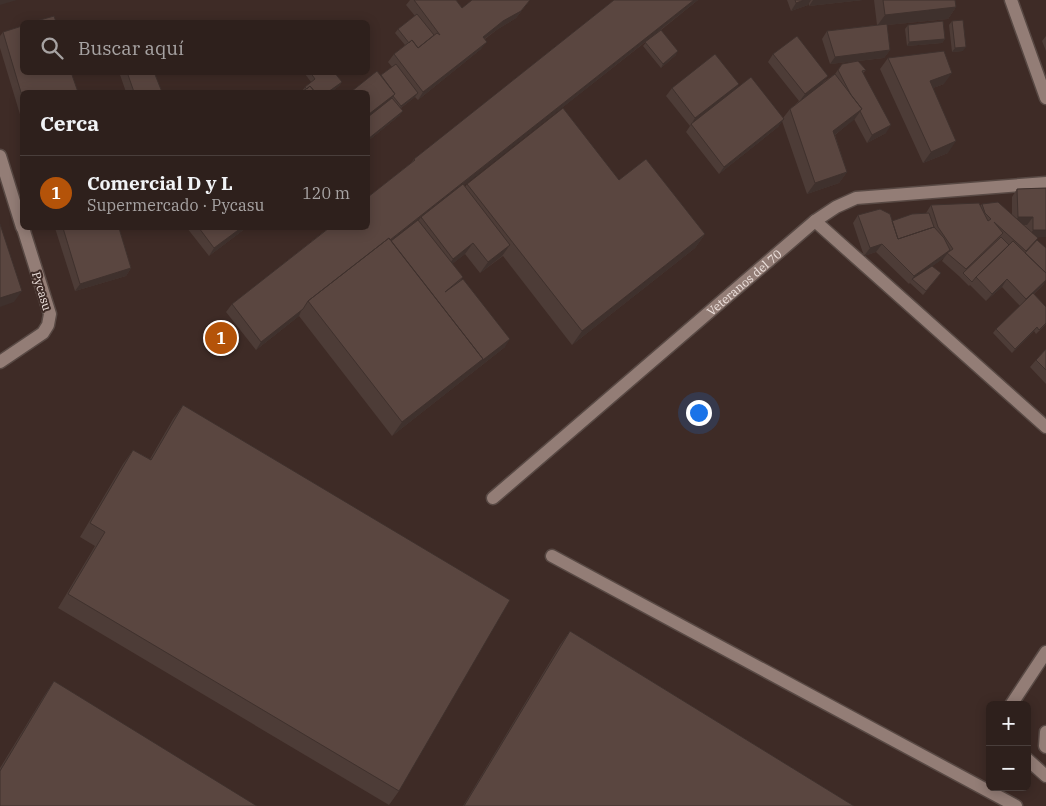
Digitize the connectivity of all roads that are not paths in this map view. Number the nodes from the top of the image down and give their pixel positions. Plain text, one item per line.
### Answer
1 (1011, 0) edge
2 (1046, 98) edge
3 (0, 156) edge
4 (1046, 183) edge
5 (20, 218) edge
6 (815, 221) junction
7 (24, 230) edge
8 (0, 362) edge
9 (1046, 427) edge
10 (493, 498) dead end
11 (552, 556) dead end
12 (1046, 652) edge
13 (1014, 701) edge
14 (1046, 732) edge
15 (1046, 747) edge
16 (1031, 763) edge
17 (1046, 776) edge
18 (1016, 806) edge

1 - 2 street
3 - 5 street, Pycasu
4 - 6 street, Veteranos del 70
6 - 9 street
6 - 10 street, Veteranos del 70
7 - 8 street, Pycasu
11 - 18 street
12 - 13 street
14 - 15 street
16 - 17 street

